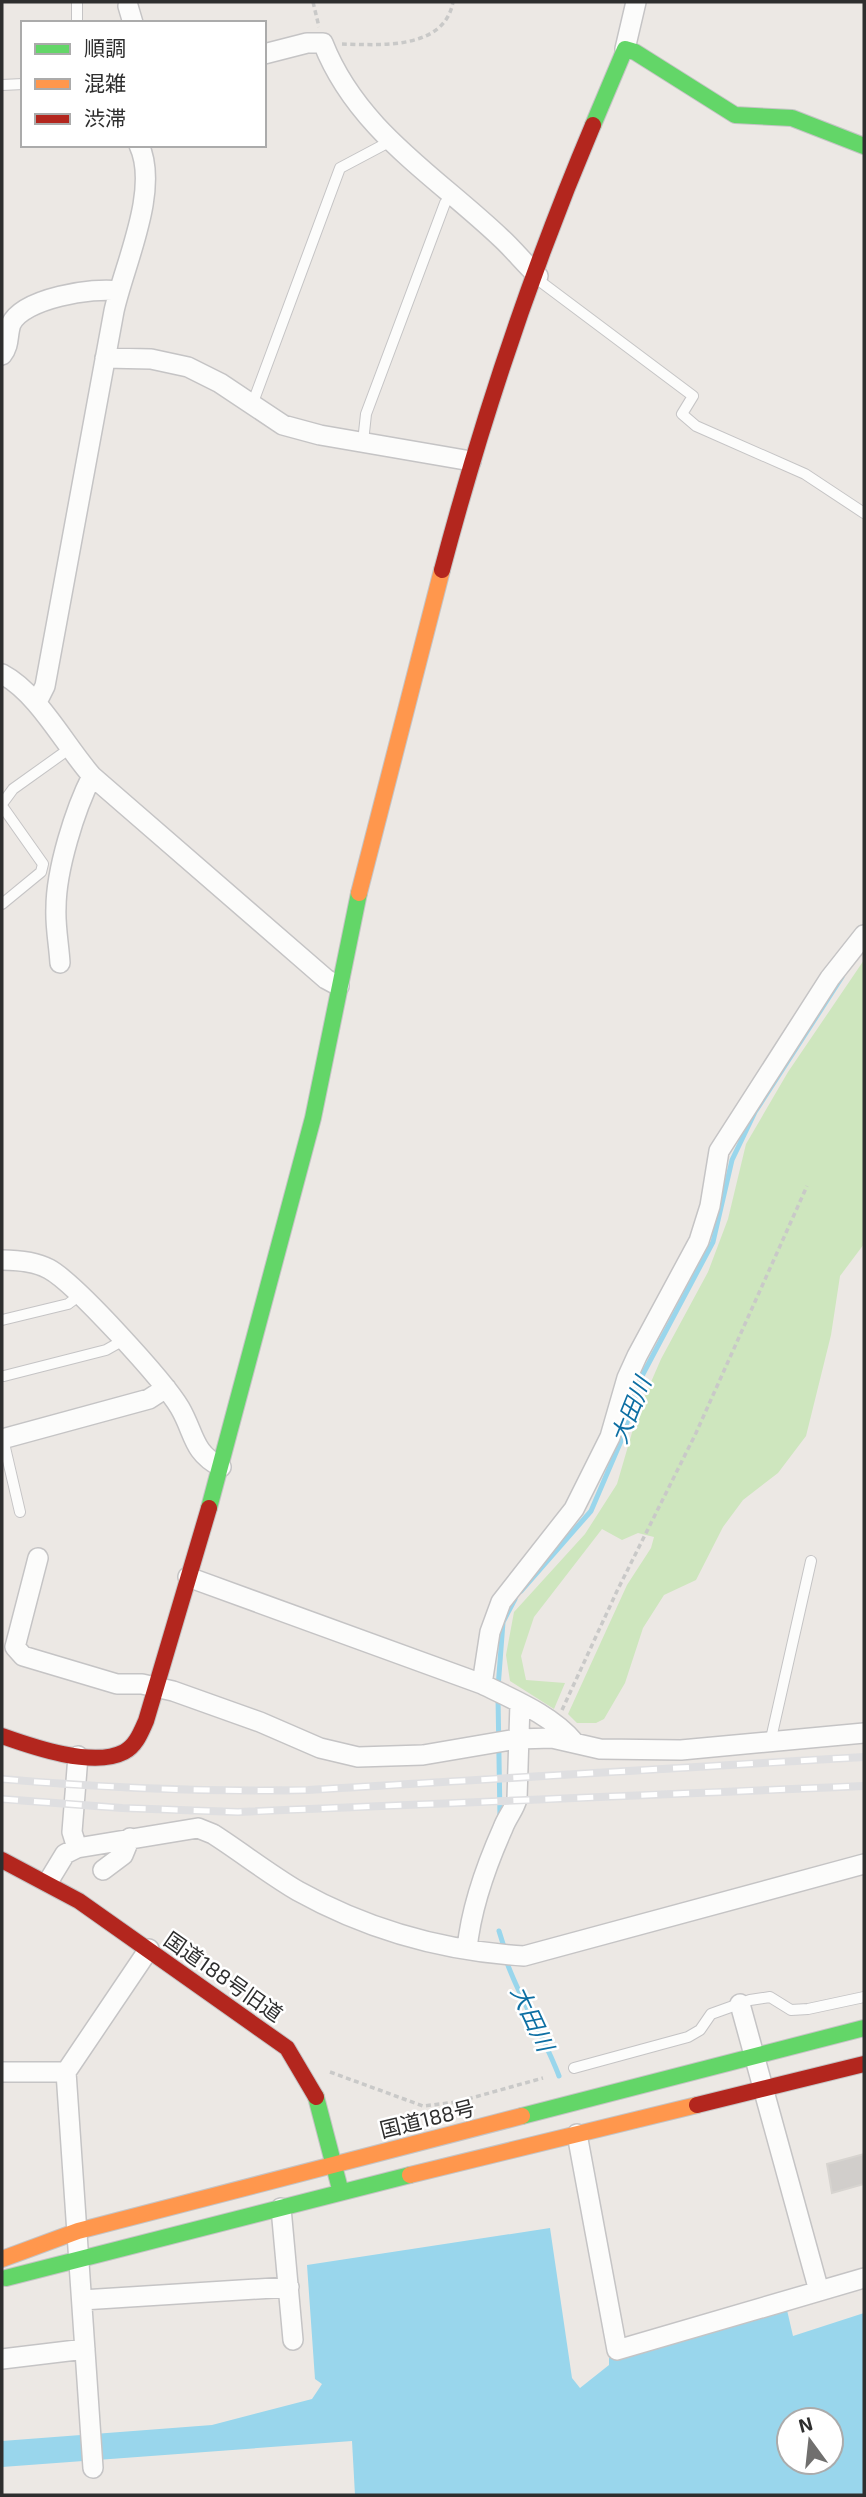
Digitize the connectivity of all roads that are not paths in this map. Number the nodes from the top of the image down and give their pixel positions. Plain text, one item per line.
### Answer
1 (77, 2) edge
2 (636, 2) edge
3 (77, 21) edge
4 (625, 49) junction
5 (266, 53) edge
6 (2, 85) edge
7 (21, 85) edge
8 (389, 142) junction
9 (864, 146) edge
10 (140, 147) edge
11 (452, 196) junction
12 (537, 278) junction
13 (118, 291) junction
14 (2, 355) edge
15 (105, 358) junction
16 (252, 406) junction
17 (363, 442) junction
18 (471, 461) junction
19 (864, 513) edge
20 (2, 674) edge
21 (37, 702) junction
22 (69, 749) junction
23 (92, 776) junction
24 (2, 805) edge
25 (2, 904) edge
26 (864, 935) edge
27 (60, 963) dead end
28 (339, 986) junction
29 (2, 1260) edge
30 (80, 1296) junction
31 (2, 1320) edge
32 (122, 1341) junction
33 (4, 1376) dead end
34 (166, 1388) junction
35 (2, 1439) edge
36 (221, 1467) junction
37 (20, 1512) dead end
38 (38, 1558) dead end
39 (811, 1561) dead end
40 (188, 1577) junction
41 (155, 1687) junction
42 (500, 1692) junction
43 (864, 1733) edge
44 (2, 1736) edge
45 (517, 1739) junction
46 (574, 1743) junction
47 (770, 1744) junction
48 (78, 1756) junction
49 (130, 1838) junction
50 (77, 1848) junction
51 (2, 1860) edge
52 (864, 1864) edge
53 (103, 1870) dead end
54 (48, 1882) junction
55 (149, 1949) junction
56 (467, 1950) junction
57 (864, 1997) edge
58 (740, 2004) junction
59 (864, 2028) edge
60 (754, 2057) junction
61 (864, 2064) edge
62 (574, 2068) dead end
63 (66, 2071) junction
64 (2, 2072) edge
65 (763, 2090) junction
66 (577, 2134) junction
67 (335, 2162) junction
68 (341, 2192) junction
69 (281, 2208) junction
70 (78, 2231) junction
71 (2, 2259) edge
72 (78, 2262) junction
73 (864, 2278) edge
74 (2, 2279) edge
75 (289, 2287) junction
76 (819, 2291) junction
77 (82, 2300) junction
78 (293, 2340) dead end
79 (85, 2349) junction
80 (2, 2359) edge
81 (93, 2466) dead end

1 - 3 lane
2 - 4 street
4 - 9 main road
4 - 12 main road
5 - 8 street
6 - 7 lane
8 - 11 street
8 - 16 lane
10 - 13 street
11 - 12 street
11 - 17 lane
12 - 18 main road
12 - 19 lane
13 - 14 street
13 - 15 street
15 - 16 street
15 - 21 street
16 - 17 street
17 - 18 street
18 - 28 main road
20 - 21 street
21 - 22 street
22 - 23 street
22 - 24 lane
23 - 27 street
23 - 28 street
24 - 25 lane
26 - 42 street
28 - 36 main road
29 - 30 street
30 - 31 lane
30 - 32 street
32 - 33 lane
32 - 34 street
34 - 35 street
34 - 36 street
35 - 37 lane
36 - 40 main road
38 - 41 street
39 - 47 lane
40 - 41 main road
40 - 42 street
41 - 45 street
41 - 48 main road
42 - 45 street
42 - 46 street
43 - 47 street
44 - 48 main road
45 - 46 street
45 - 56 street
46 - 47 street
48 - 50 street
49 - 50 street
49 - 53 street
49 - 56 street
50 - 54 street
51 - 54 main road, 国道188号旧道
52 - 56 street
54 - 55 main road, 国道188号旧道
55 - 63 street
55 - 67 main road, 国道188号旧道
57 - 58 lane
58 - 60 street
58 - 62 lane
59 - 60 main road, 国道188号
60 - 65 street
60 - 67 main road, 国道188号
61 - 65 main road
63 - 64 street
63 - 70 street
65 - 66 main road
65 - 76 street
66 - 68 main road
66 - 76 street
67 - 68 main road, 国道188号旧道
67 - 70 main road, 国道188号
68 - 69 main road
69 - 72 main road
69 - 75 street
70 - 71 main road, 国道188号
70 - 72 street
72 - 74 main road
72 - 77 street
73 - 76 street
75 - 77 street
75 - 78 street
77 - 79 street
79 - 80 street
79 - 81 street

